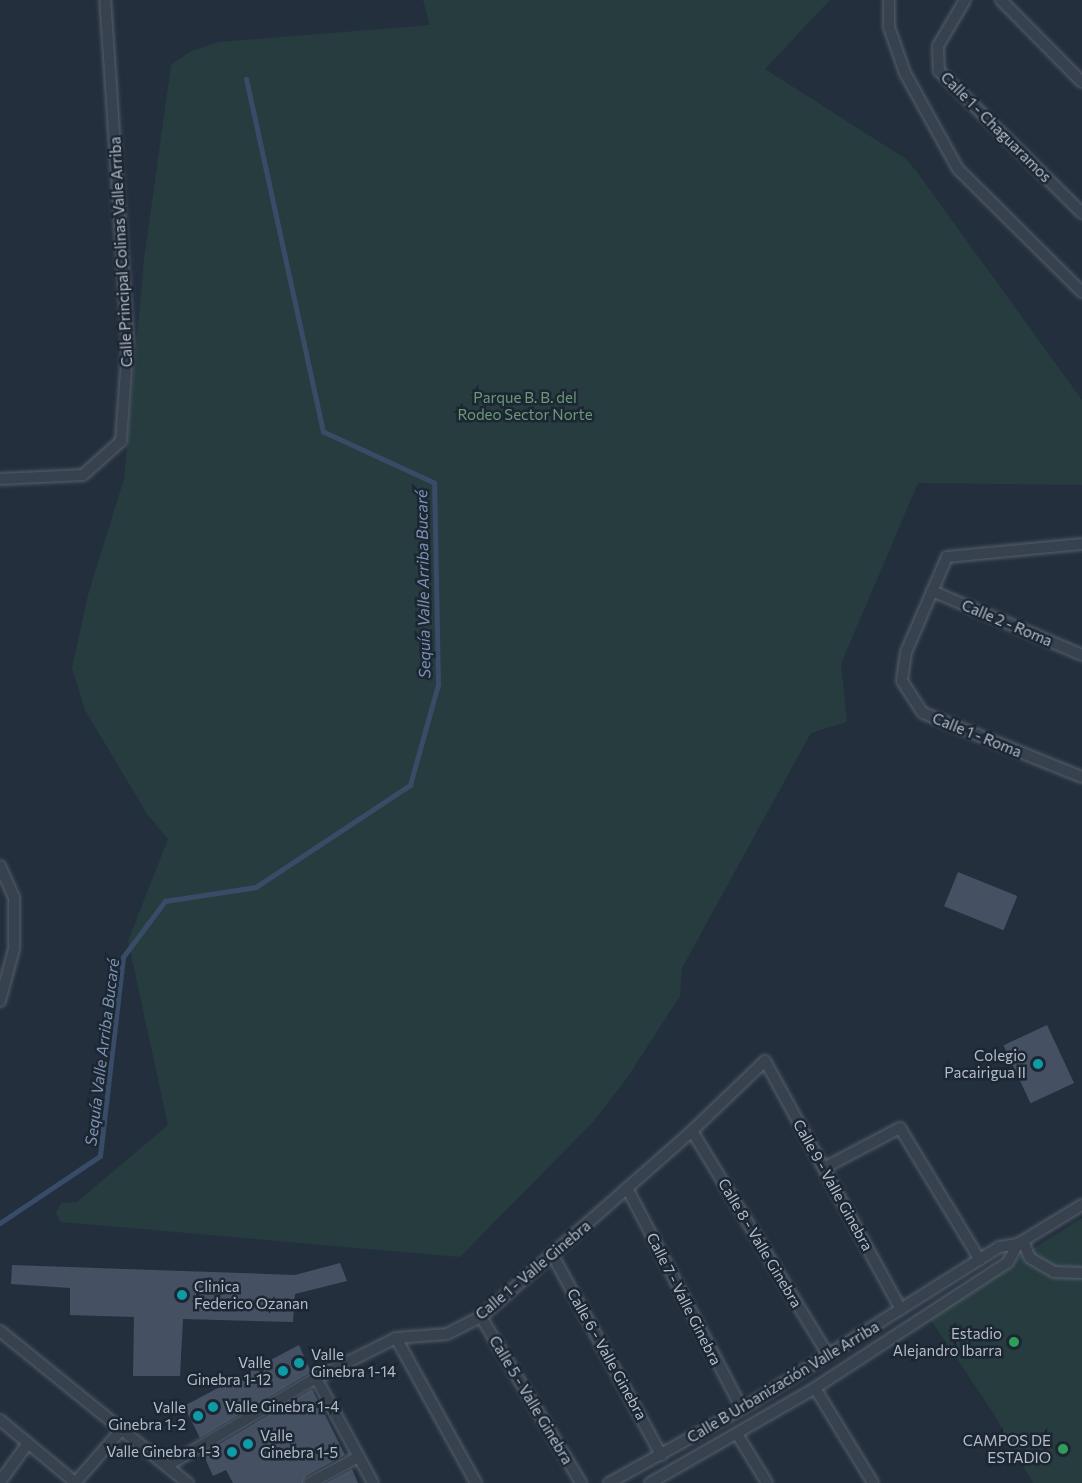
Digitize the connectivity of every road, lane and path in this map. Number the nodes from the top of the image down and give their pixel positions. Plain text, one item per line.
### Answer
1 (105, 0) edge
2 (890, 0) edge
3 (965, 0) edge
4 (1000, 0) edge
5 (1082, 82) edge
6 (1082, 213) edge
7 (1082, 292) edge
8 (0, 479) edge
9 (1082, 544) edge
10 (932, 591) junction
11 (1082, 655) edge
12 (1082, 764) edge
13 (1080, 776) edge
14 (0, 866) edge
15 (0, 1001) edge
16 (765, 1061) joint
17 (693, 1131) junction
18 (824, 1168) junction
19 (627, 1188) junction
20 (1082, 1205) edge
21 (1020, 1243) junction
22 (552, 1254) junction
23 (980, 1260) junction
24 (1082, 1273) edge
25 (901, 1309) junction
26 (481, 1317) junction
27 (0, 1331) edge
28 (396, 1338) junction
29 (828, 1355) junction
30 (316, 1378) junction
31 (815, 1388) junction
32 (742, 1409) junction
33 (0, 1420) edge
34 (122, 1429) junction
35 (737, 1434) junction
36 (28, 1443) junction
37 (661, 1455) junction
38 (358, 1457) junction
39 (167, 1466) junction
40 (0, 1482) edge
41 (76, 1483) edge
42 (188, 1483) edge
43 (310, 1483) edge
44 (373, 1483) edge
45 (476, 1483) edge
46 (580, 1483) edge
47 (609, 1483) edge
48 (652, 1483) edge
49 (767, 1483) edge
50 (873, 1483) edge

1 - 8 street, Calle Principal Colinas Valle Arriba
2 - 7 street
3 - 6 street, Calle 1 - Chaguaramos
4 - 5 street
9 - 10 street, Calle 1 - Roma
10 - 11 street, Calle 2 - Roma
10 - 13 street, Calle 1 - Roma
12 - 13 street
14 - 15 street
16 - 17 street, Calle 1 - Valle Ginebra
16 - 18 street, Calle 9 - Valle Ginebra
17 - 19 street, Calle 1 - Valle Ginebra
17 - 29 street, Calle 8 - Valle Ginebra
18 - 23 street
18 - 25 street, Calle 9 - Valle Ginebra
19 - 22 street, Calle 1 - Valle Ginebra
19 - 32 street, Calle 7 - Valle Ginebra
20 - 21 street, Calle B Urbanización Valle Arriba
21 - 23 street, Calle B Urbanización Valle Arriba
21 - 24 street
21 - 31 street, Calle B Urbanización Valle Arriba
22 - 26 street, Calle 1 - Valle Ginebra
22 - 37 street, Calle 6 - Valle Ginebra
23 - 25 street, Calle B Urbanización Valle Arriba
25 - 29 street, Calle B Urbanización Valle Arriba
26 - 28 street, Calle 1 - Valle Ginebra
26 - 46 street, Calle 5 - Valle Ginebra
27 - 34 street
28 - 30 street, Calle 1 - Valle Ginebra
28 - 45 street
29 - 32 street, Calle B Urbanización Valle Arriba
30 - 38 street
30 - 39 street, Calle 1 - Valle Ginebra
31 - 35 street, Calle B Urbanización Valle Arriba
31 - 50 street
32 - 37 street, Calle B Urbanización Valle Arriba
33 - 36 street
34 - 39 street
34 - 41 street
35 - 48 street, Calle B Urbanización Valle Arriba
35 - 49 street
36 - 40 street
36 - 41 street
37 - 47 street, Calle B Urbanización Valle Arriba
38 - 43 street
38 - 44 street
39 - 42 street

